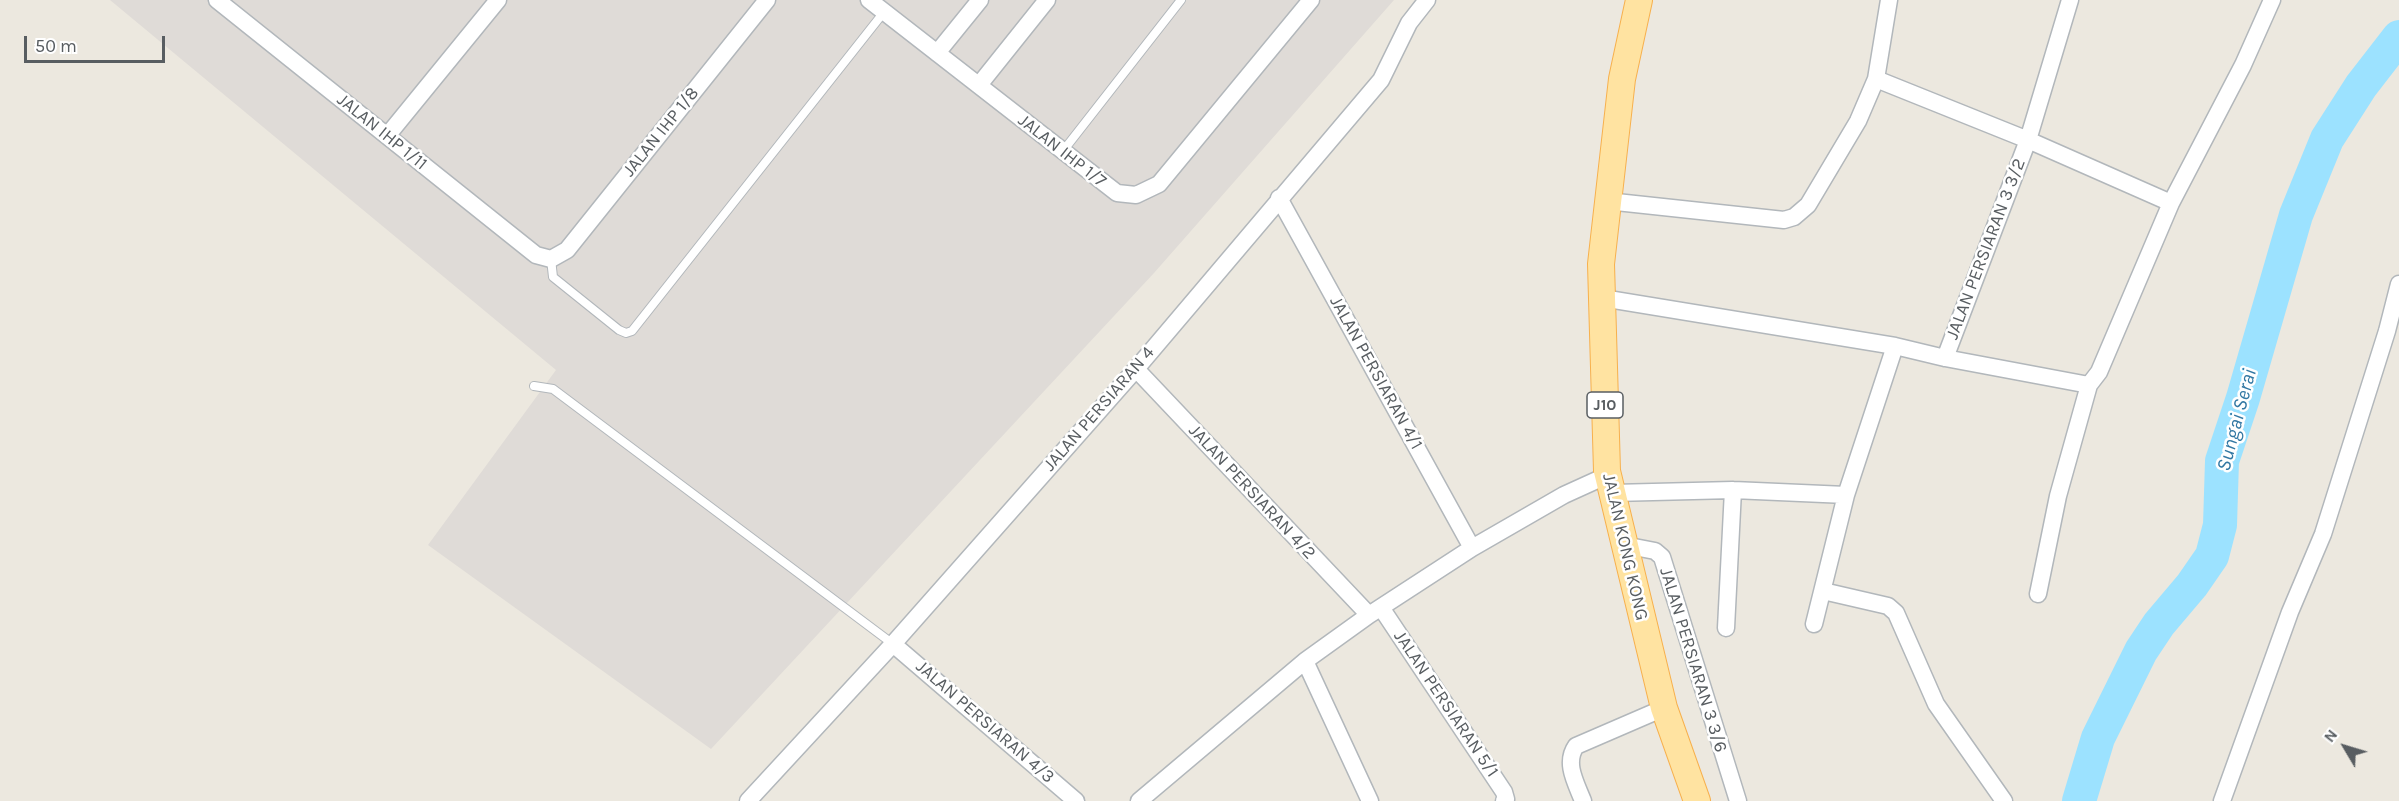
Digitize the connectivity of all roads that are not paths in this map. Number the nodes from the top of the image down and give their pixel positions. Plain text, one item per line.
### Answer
1 (218, 0) edge
2 (498, 0) edge
3 (767, 0) edge
4 (869, 0) edge
5 (980, 0) edge
6 (1047, 0) edge
7 (1181, 0) edge
8 (1311, 0) edge
9 (1427, 0) edge
10 (1639, 0) edge
11 (1889, 0) edge
12 (2070, 0) edge
13 (2272, 0) edge
14 (884, 12) junction
15 (937, 53) junction
16 (1876, 79) junction
17 (979, 86) junction
18 (387, 136) junction
19 (2028, 140) junction
20 (1063, 151) junction
21 (1279, 198) junction
22 (1607, 201) junction
23 (2171, 203) junction
24 (550, 259) junction
25 (2399, 284) edge
26 (1602, 298) junction
27 (1894, 346) junction
28 (1945, 358) junction
29 (1136, 369) junction
30 (2089, 385) junction
31 (534, 386) dead end
32 (1610, 484) junction
33 (1733, 490) junction
34 (1846, 495) junction
35 (1624, 545) junction
36 (1472, 548) junction
37 (1822, 591) junction
38 (2038, 594) dead end
39 (1375, 612) junction
40 (1814, 624) dead end
41 (1726, 628) dead end
42 (893, 644) junction
43 (1305, 661) junction
44 (1664, 708) junction
45 (748, 801) edge
46 (1076, 801) edge
47 (1139, 801) edge
48 (1370, 801) edge
49 (1504, 801) edge
50 (1583, 801) edge
51 (1697, 801) edge
52 (1738, 801) edge
53 (2004, 801) edge
54 (2222, 801) edge

1 - 18 street, JALAN IHP 1/11
2 - 18 street
3 - 24 street, JALAN IHP 1/8
4 - 14 street, JALAN IHP 1/7
5 - 15 street
6 - 17 street
7 - 20 lane
8 - 20 street, JALAN IHP 1/7
9 - 21 street, JALAN PERSIARAN 4
10 - 22 main road, JALAN KONG KONG / J10
11 - 16 street
12 - 19 street, JALAN PERSIARAN 3 3/2
13 - 23 street
14 - 15 street, JALAN IHP 1/7
14 - 24 lane
15 - 17 street, JALAN IHP 1/7
16 - 19 street
16 - 22 street
17 - 20 street, JALAN IHP 1/7
18 - 24 street, JALAN IHP 1/11
19 - 23 street
19 - 28 street, JALAN PERSIARAN 3 3/2
21 - 29 street, JALAN PERSIARAN 4
21 - 36 street, JALAN PERSIARAN 4/1
22 - 26 main road, JALAN KONG KONG / J10
23 - 30 street
25 - 54 street
26 - 27 street
26 - 32 main road, JALAN KONG KONG / J10
27 - 28 street
27 - 34 street
28 - 30 street
29 - 39 street, JALAN PERSIARAN 4/2
29 - 42 street, JALAN PERSIARAN 4
30 - 38 street
31 - 42 lane
32 - 33 street
32 - 35 main road, JALAN KONG KONG / J10
32 - 36 street
33 - 34 street
33 - 41 street
34 - 37 street
35 - 44 main road, JALAN KONG KONG / J10
35 - 52 street, JALAN PERSIARAN 3 3/6
36 - 39 street
37 - 40 street
37 - 53 street
39 - 43 street
39 - 49 street, JALAN PERSIARAN 5/1
42 - 45 street, JALAN PERSIARAN 4
42 - 46 street, JALAN PERSIARAN 4/3
43 - 47 street
43 - 48 street
44 - 50 street
44 - 51 main road, JALAN KONG KONG / J10

